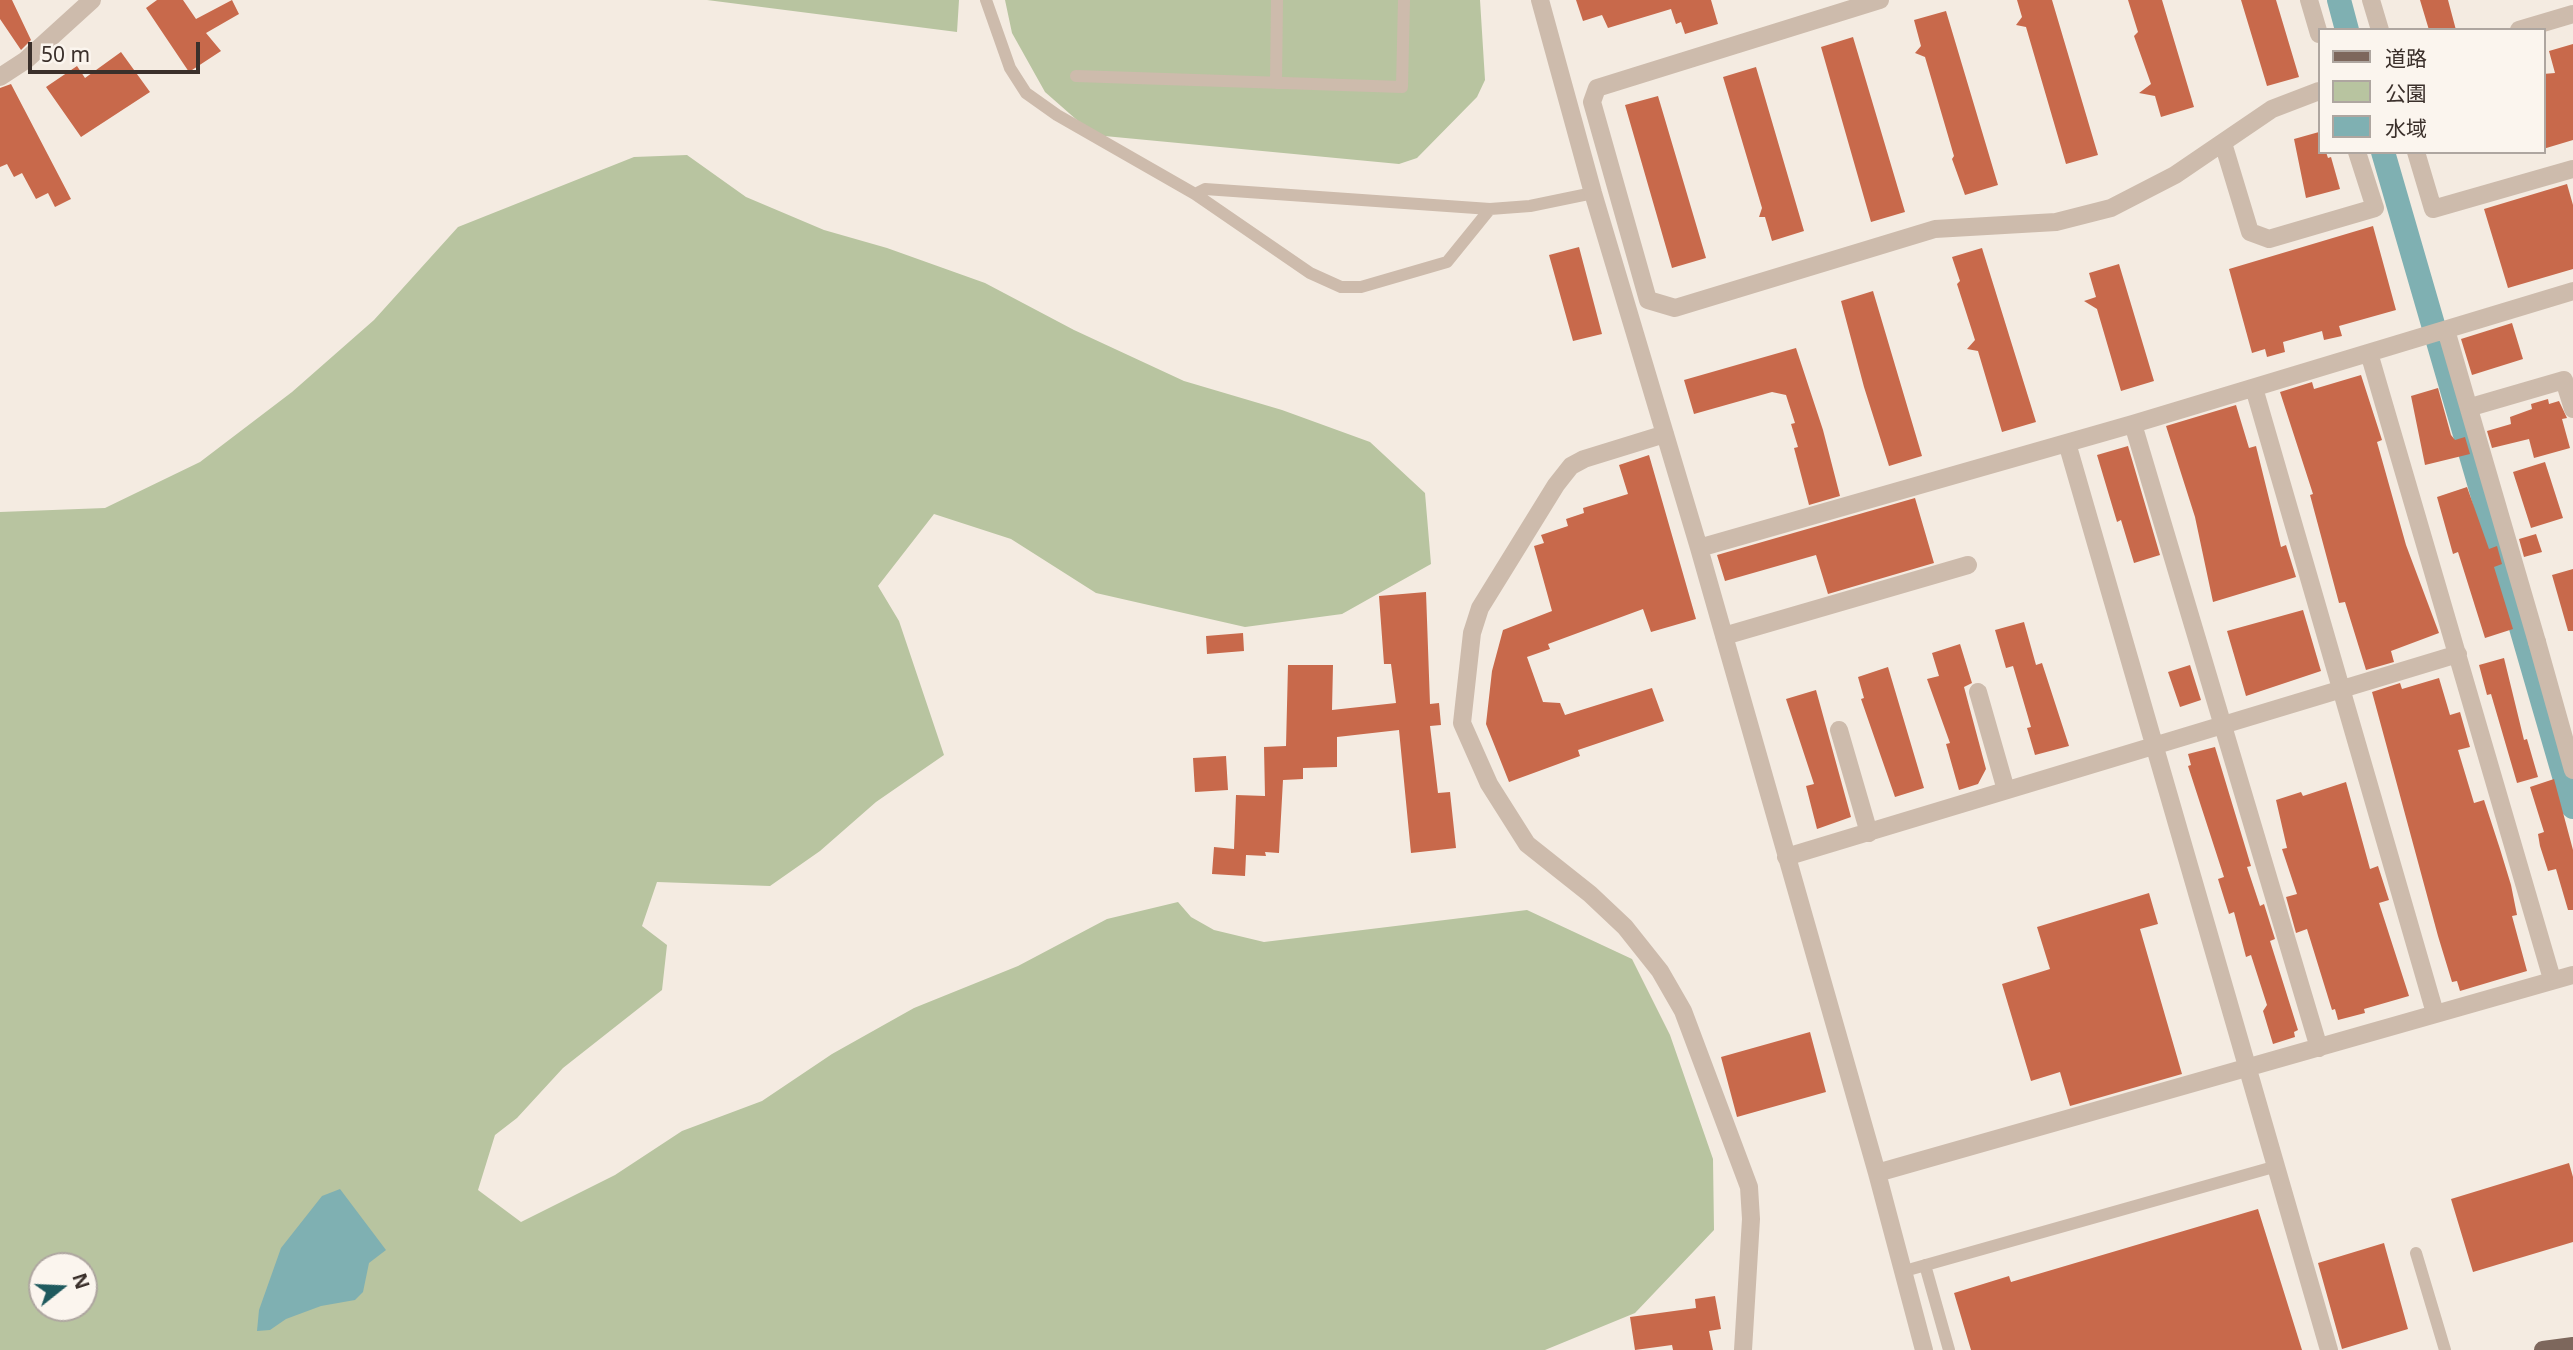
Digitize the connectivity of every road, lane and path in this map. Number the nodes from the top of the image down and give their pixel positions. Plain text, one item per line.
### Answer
1 (92, 0) edge
2 (986, 0) edge
3 (1276, 0) edge
4 (1404, 0) edge
5 (1540, 0) edge
6 (1880, 0) edge
7 (2309, 0) edge
8 (2371, 0) edge
9 (2573, 14) edge
10 (2379, 28) edge
11 (2526, 28) edge
12 (2318, 31) edge
13 (1076, 76) dead end
14 (0, 77) edge
15 (1276, 83) junction
16 (2318, 91) edge
17 (2223, 143) junction
18 (2358, 154) edge
19 (2417, 154) edge
20 (2573, 169) edge
21 (1593, 193) junction
22 (1195, 194) junction
23 (1490, 209) junction
24 (2573, 292) edge
25 (2446, 330) junction
26 (2369, 354) junction
27 (2254, 388) junction
28 (2471, 407) junction
29 (2573, 409) edge
30 (2133, 424) junction
31 (1665, 434) junction
32 (2067, 443) junction
33 (1699, 548) junction
34 (1968, 565) dead end
35 (1724, 636) junction
36 (2458, 654) junction
37 (2342, 689) junction
38 (1978, 692) dead end
39 (2225, 724) junction
40 (1839, 730) dead end
41 (2154, 746) junction
42 (2573, 770) edge
43 (2006, 790) junction
44 (1869, 832) junction
45 (1786, 857) junction
46 (2573, 975) edge
47 (2552, 979) junction
48 (2435, 1013) junction
49 (2319, 1048) junction
50 (2249, 1066) junction
51 (2277, 1166) junction
52 (1877, 1173) junction
53 (2416, 1253) dead end
54 (1925, 1265) junction
55 (1901, 1272) junction
56 (2573, 1346) edge
57 (1743, 1350) edge
58 (1924, 1350) edge
59 (1949, 1350) edge
60 (2329, 1350) edge
61 (2445, 1350) edge
62 (2543, 1350) edge

1 - 14 street
2 - 22 lane
3 - 15 lane
4 - 15 lane
5 - 21 street
6 - 17 street
7 - 12 street
8 - 10 street
9 - 11 street
13 - 15 lane
16 - 17 street
17 - 18 street
19 - 20 street
21 - 23 lane
21 - 31 street
22 - 23 lane
22 - 23 lane
24 - 25 street
25 - 26 street
25 - 28 street
26 - 27 street
26 - 36 street
27 - 30 street
27 - 37 street
28 - 29 street
28 - 42 street
30 - 32 street
30 - 39 street
31 - 33 street
31 - 57 street
32 - 33 street
32 - 41 street
33 - 35 street
34 - 35 street
35 - 45 street
36 - 37 street
36 - 47 street
37 - 39 street
37 - 48 street
38 - 43 street
39 - 41 street
39 - 49 street
40 - 44 street
41 - 43 street
41 - 50 street
43 - 44 street
44 - 45 street
45 - 52 street
46 - 47 street
47 - 48 street
48 - 49 street
49 - 50 street
50 - 51 street
50 - 52 street
51 - 54 lane
51 - 60 street
52 - 55 street
53 - 61 lane
54 - 55 lane
54 - 59 lane
55 - 58 street
56 - 62 main road

